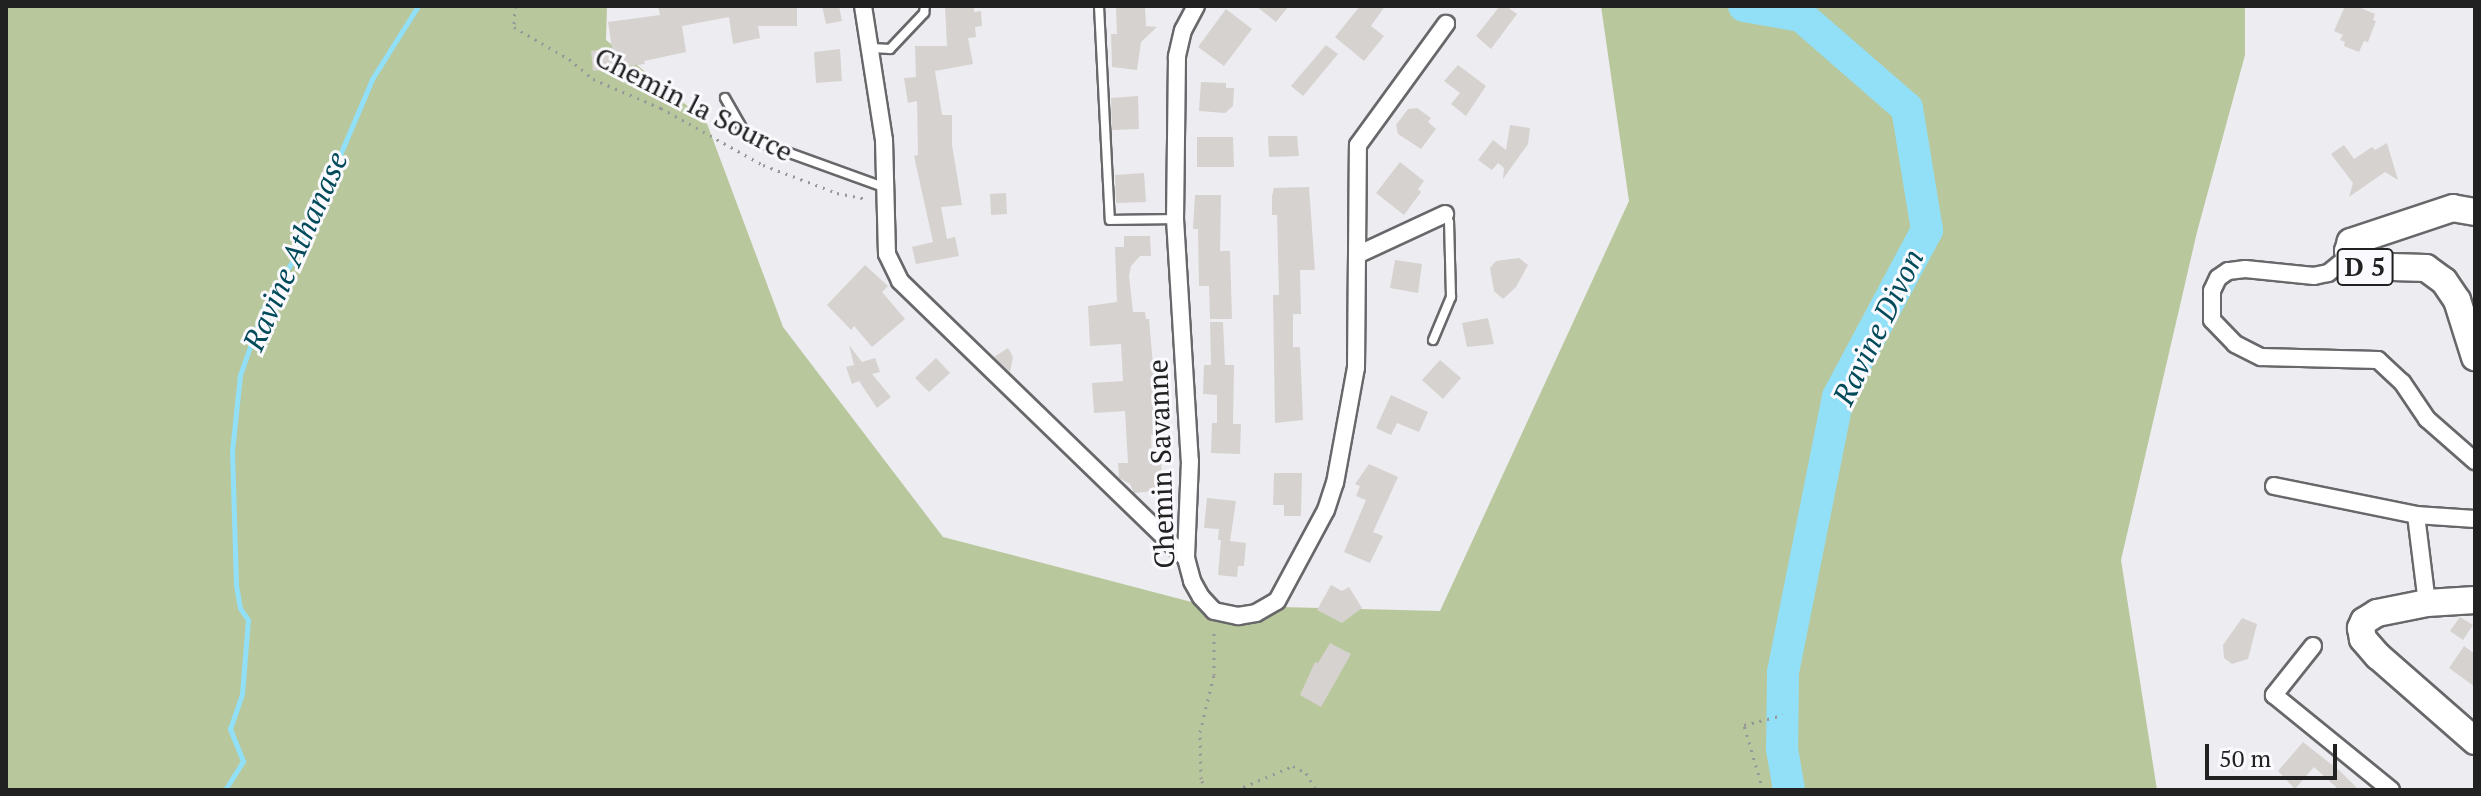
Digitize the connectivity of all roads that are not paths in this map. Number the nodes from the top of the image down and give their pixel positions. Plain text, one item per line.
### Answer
1 (863, 6) edge
2 (925, 6) edge
3 (1099, 6) edge
4 (1196, 6) edge
5 (1446, 24) dead end
6 (872, 48) junction
7 (725, 98) dead end
8 (883, 187) junction
9 (2475, 212) edge
10 (1445, 214) joint
11 (1175, 219) junction
12 (1359, 254) junction
13 (2348, 257) junction
14 (1433, 340) dead end
15 (2475, 357) edge
16 (2475, 461) edge
17 (2274, 486) dead end
18 (2416, 515) junction
19 (2475, 519) edge
20 (1186, 558) junction
21 (2475, 600) edge
22 (2427, 603) junction
23 (2313, 646) dead end
24 (2475, 741) edge
25 (2391, 790) edge

1 - 6 street
2 - 6 lane
3 - 11 lane
4 - 11 street, Chemin Savanne
5 - 12 street
6 - 8 street
7 - 8 lane
8 - 20 street
9 - 13 main road, D 5
10 - 12 street
10 - 14 lane
11 - 20 street, Chemin Savanne
12 - 20 street, Chemin Savanne
13 - 15 main road, D 5
13 - 16 street
17 - 18 street
18 - 19 street
18 - 22 street
21 - 22 main road
22 - 24 main road
23 - 25 street

